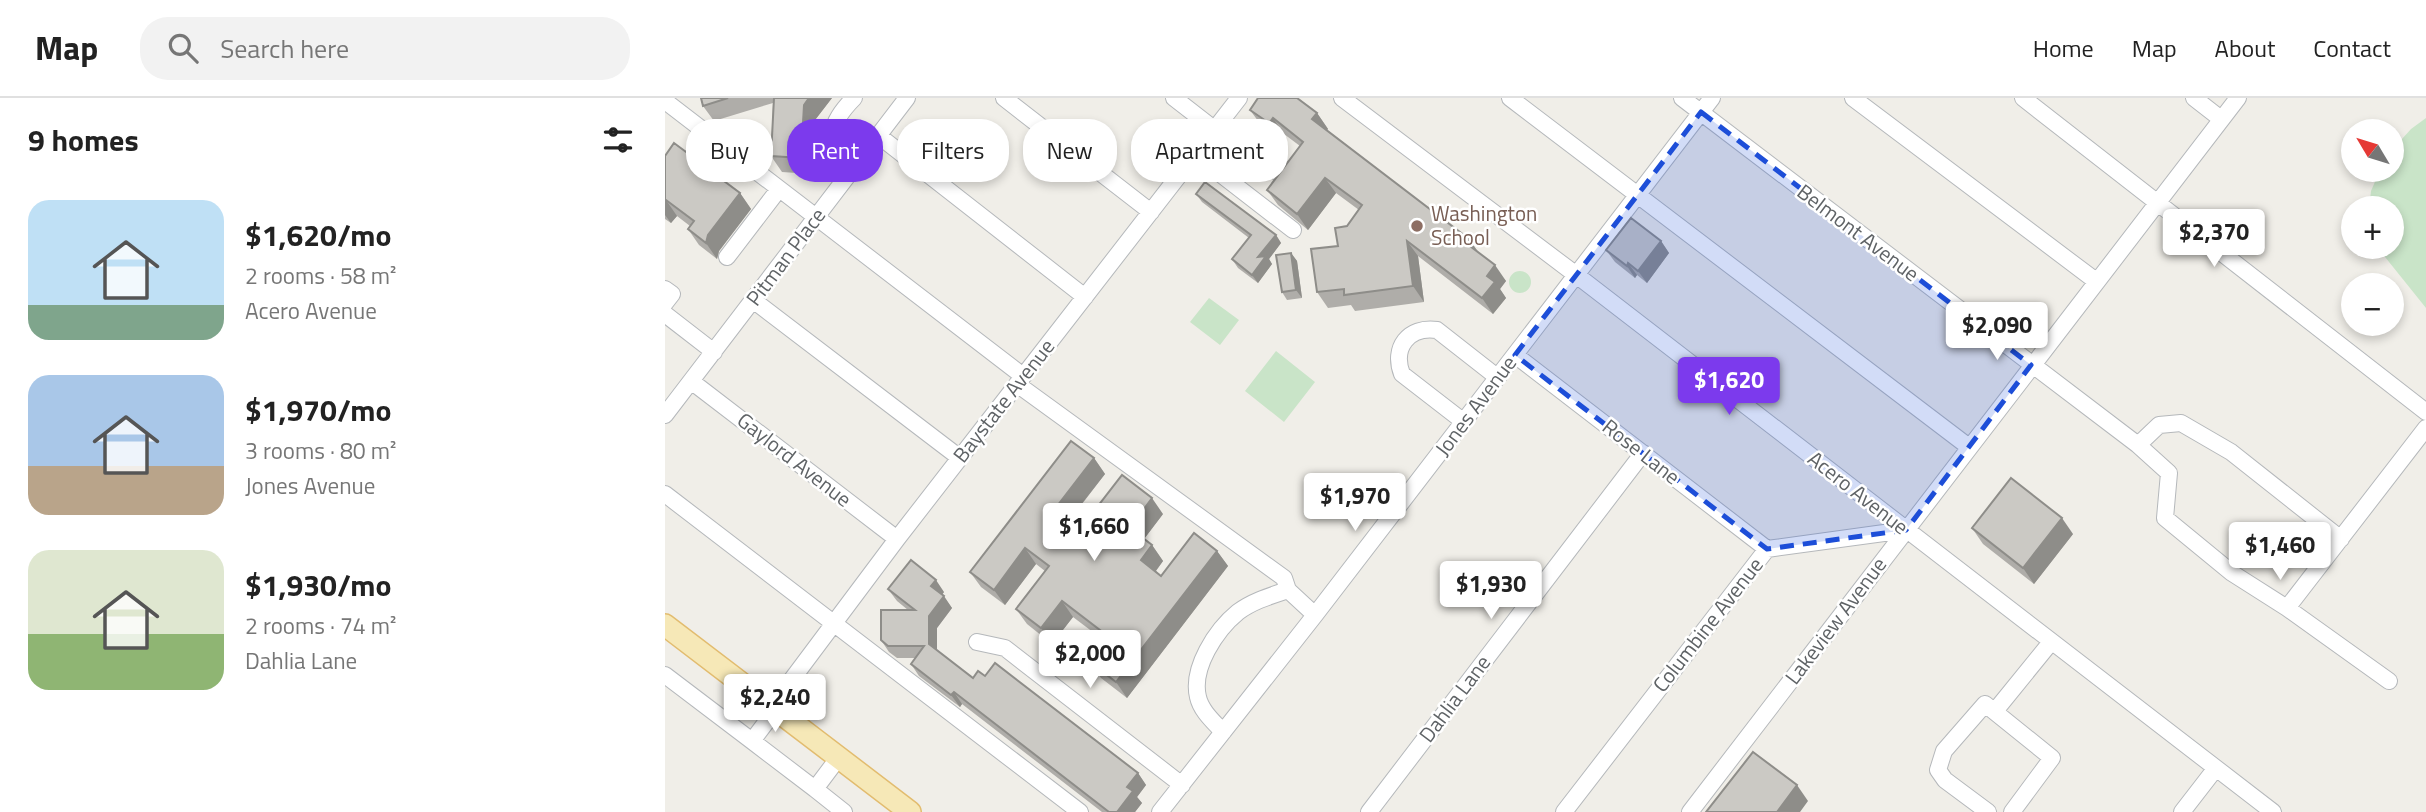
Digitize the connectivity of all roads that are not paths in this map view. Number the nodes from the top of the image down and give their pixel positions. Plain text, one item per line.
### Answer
1 (854, 98) edge
2 (907, 98) edge
3 (1004, 98) edge
4 (1174, 98) edge
5 (1239, 98) edge
6 (1342, 98) edge
7 (1510, 98) edge
8 (1682, 98) edge
9 (1712, 98) edge
10 (1853, 98) edge
11 (2023, 98) edge
12 (2194, 98) edge
13 (2238, 98) edge
14 (665, 99) edge
15 (1701, 113) junction
16 (837, 119) edge
17 (1203, 119) edge
18 (1223, 119) edge
19 (2221, 119) junction
20 (883, 131) edge
21 (883, 139) edge
22 (843, 182) edge
23 (1174, 182) edge
24 (1231, 182) edge
25 (779, 189) junction
26 (1636, 196) junction
27 (2157, 202) junction
28 (1151, 212) junction
29 (816, 218) junction
30 (1293, 230) dead end
31 (727, 257) dead end
32 (1575, 274) junction
33 (2096, 281) junction
34 (665, 289) edge
35 (1085, 297) junction
36 (753, 300) junction
37 (665, 303) edge
38 (668, 321) edge
39 (714, 352) junction
40 (1515, 355) junction
41 (2031, 365) junction
42 (1497, 377) junction
43 (1020, 380) junction
44 (691, 381) junction
45 (2426, 412) edge
46 (665, 415) edge
47 (1464, 422) junction
48 (2426, 428) edge
49 (2138, 445) junction
50 (1969, 447) junction
51 (1643, 453) junction
52 (960, 458) junction
53 (665, 494) edge
54 (1906, 530) junction
55 (2341, 539) junction
56 (897, 540) junction
57 (1767, 549) junction
58 (1288, 590) junction
59 (2287, 608) junction
60 (1315, 615) junction
61 (834, 624) junction
62 (665, 625) edge
63 (977, 642) dead end
64 (2051, 642) junction
65 (665, 675) edge
66 (2389, 681) dead end
67 (774, 707) junction
68 (1995, 712) junction
69 (1223, 732) junction
70 (752, 741) junction
71 (839, 757) junction
72 (2216, 768) junction
73 (1182, 785) junction
74 (815, 789) junction
75 (844, 812) edge
76 (910, 812) edge
77 (1080, 812) edge
78 (1160, 812) edge
79 (1369, 812) edge
80 (1564, 812) edge
81 (1690, 812) edge
82 (1988, 812) edge
83 (2012, 812) edge
84 (2182, 812) edge
85 (2273, 812) edge

1 - 16 street
2 - 20 street, Pitman Place
3 - 28 street
4 - 17 street
5 - 18 street, Baystate Avenue
6 - 32 street, Acero Avenue
7 - 26 street
8 - 15 street, Belmont Avenue
9 - 15 street, Jones Avenue
10 - 33 street
11 - 27 street
12 - 19 street
13 - 19 street, Lakeview Avenue
14 - 25 street
15 - 26 street, Jones Avenue
15 - 41 street, Belmont Avenue
19 - 27 street, Lakeview Avenue
21 - 35 street
22 - 29 street, Pitman Place
23 - 28 street, Baystate Avenue
24 - 30 street
25 - 29 street
25 - 31 street
26 - 32 street, Jones Avenue
26 - 50 street
27 - 33 street, Lakeview Avenue
27 - 45 street
28 - 35 street, Baystate Avenue
29 - 36 street, Pitman Place
29 - 43 street
32 - 40 street, Jones Avenue
32 - 54 street, Acero Avenue
33 - 41 street, Lakeview Avenue
34 - 37 street
35 - 43 street, Baystate Avenue
36 - 39 street, Pitman Place
36 - 52 street
38 - 39 street
39 - 44 street, Pitman Place
40 - 42 street, Jones Avenue
40 - 51 street, Rose Lane
41 - 49 street, Belmont Avenue
41 - 50 street, Lakeview Avenue
42 - 47 street, Jones Avenue
42 - 47 street
43 - 52 street, Baystate Avenue
43 - 58 street
44 - 46 street, Pitman Place
44 - 56 street, Gaylord Avenue
47 - 60 street, Jones Avenue
48 - 55 street
49 - 55 street
49 - 59 street, Belmont Avenue
50 - 54 street, Lakeview Avenue
51 - 57 street, Rose Lane
51 - 79 street, Dahlia Lane
52 - 56 street, Baystate Avenue
53 - 61 street
54 - 57 street, Columbine Avenue
54 - 64 street, Acero Avenue
54 - 81 street, Lakeview Avenue
55 - 59 street
56 - 61 street, Baystate Avenue
57 - 80 street, Columbine Avenue
58 - 60 street
58 - 69 street
59 - 66 street
60 - 69 street, Jones Avenue
61 - 67 street, Baystate Avenue
61 - 77 street
62 - 67 main road
63 - 73 street
64 - 68 street
64 - 72 street, Acero Avenue
65 - 70 street
67 - 70 street, Baystate Avenue
67 - 71 main road
68 - 82 street
68 - 83 street
69 - 73 street, Jones Avenue
70 - 74 street
71 - 74 street
71 - 76 main road
72 - 84 street
72 - 85 street, Acero Avenue
73 - 78 street, Jones Avenue
74 - 75 street

